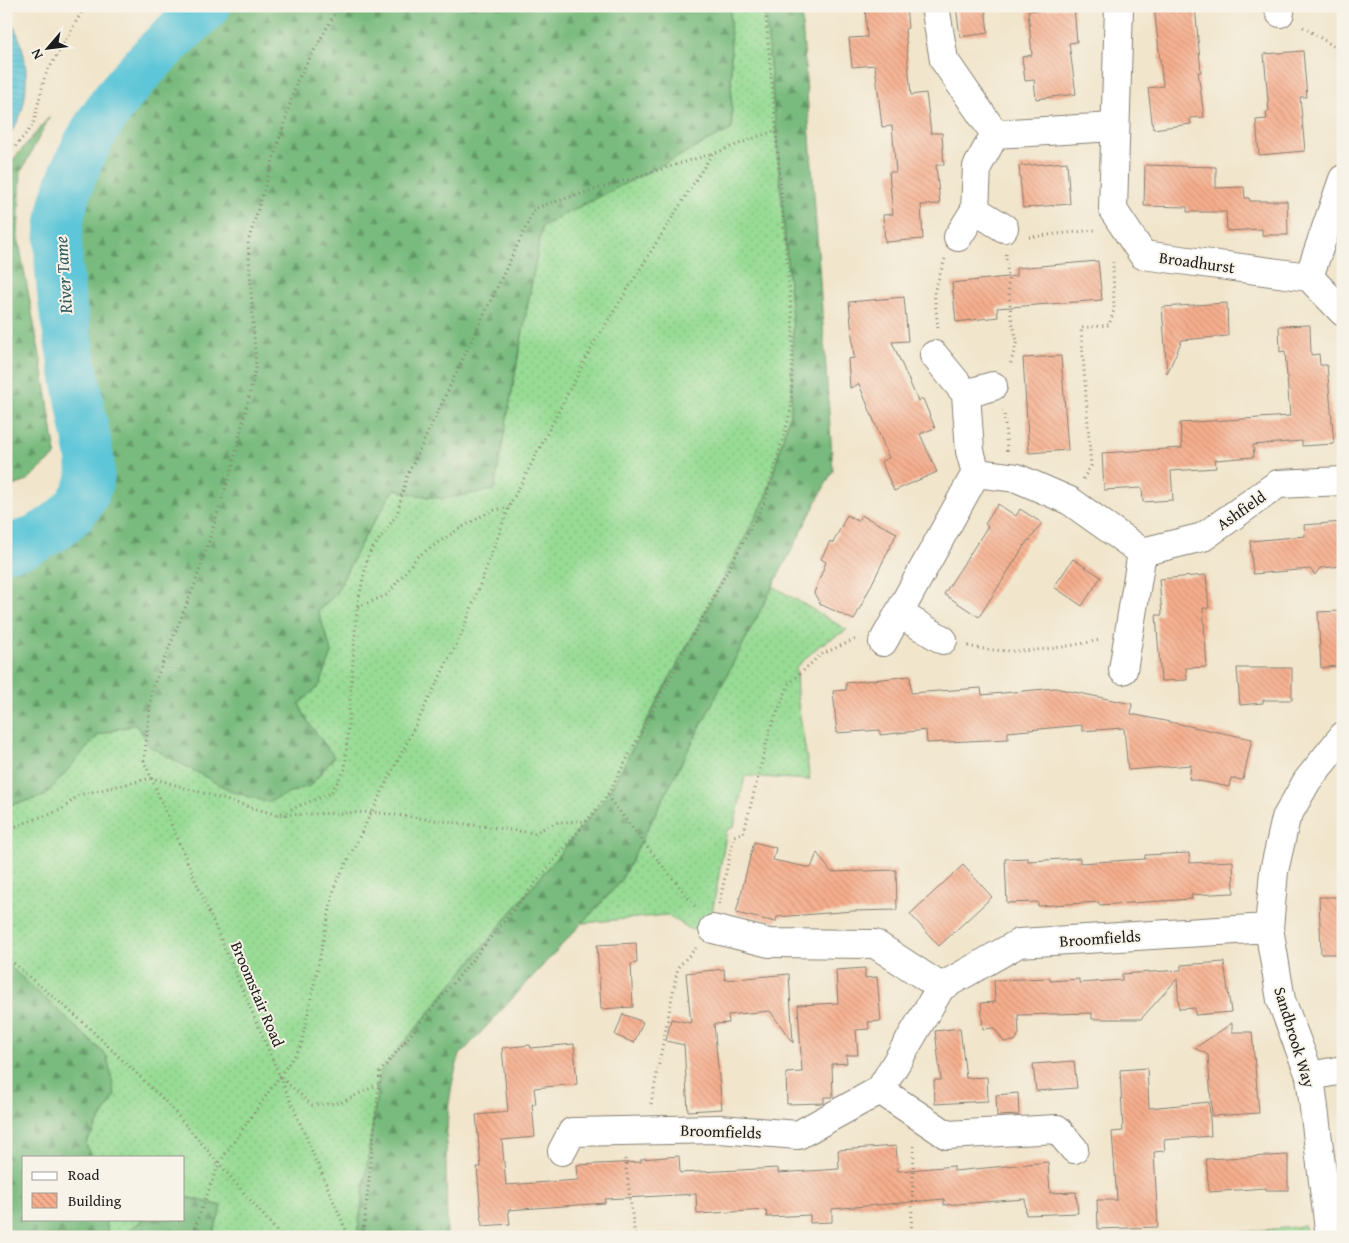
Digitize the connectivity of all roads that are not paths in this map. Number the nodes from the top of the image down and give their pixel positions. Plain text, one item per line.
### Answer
1 (935, 6) edge
2 (1119, 6) edge
3 (1114, 127) junction
4 (995, 134) junction
5 (1343, 179) edge
6 (975, 210) junction
7 (1004, 228) road end
8 (958, 237) road end
9 (1309, 277) junction
10 (1343, 312) edge
11 (934, 355) road end
12 (997, 385) road end
13 (966, 394) junction
14 (976, 473) junction
15 (1343, 481) edge
16 (1142, 552) junction
17 (900, 614) junction
18 (943, 640) road end
19 (883, 642) road end
20 (1122, 670) dead end
21 (1343, 736) edge
22 (1269, 928) junction
23 (713, 929) road end
24 (941, 987) junction
25 (1343, 1070) edge
26 (1310, 1076) junction
27 (880, 1090) junction
28 (1074, 1149) dead end
29 (562, 1151) dead end
30 (1330, 1237) edge

1 - 4 street
2 - 3 street, Broadhurst
3 - 4 street
3 - 9 street, Broadhurst
4 - 6 street
5 - 9 street
6 - 7 street
6 - 8 street
9 - 10 street
11 - 13 street
12 - 13 street
13 - 14 street
14 - 16 street
14 - 17 street
15 - 16 street, Ashfield
16 - 20 street
17 - 18 street
17 - 19 street
21 - 22 street, Sandbrook Way
22 - 24 street, Broomfields
22 - 26 street, Sandbrook Way
23 - 24 street
24 - 27 street, Broomfields
25 - 26 street
26 - 30 street, Sandbrook Way
27 - 28 street
27 - 29 street, Broomfields

